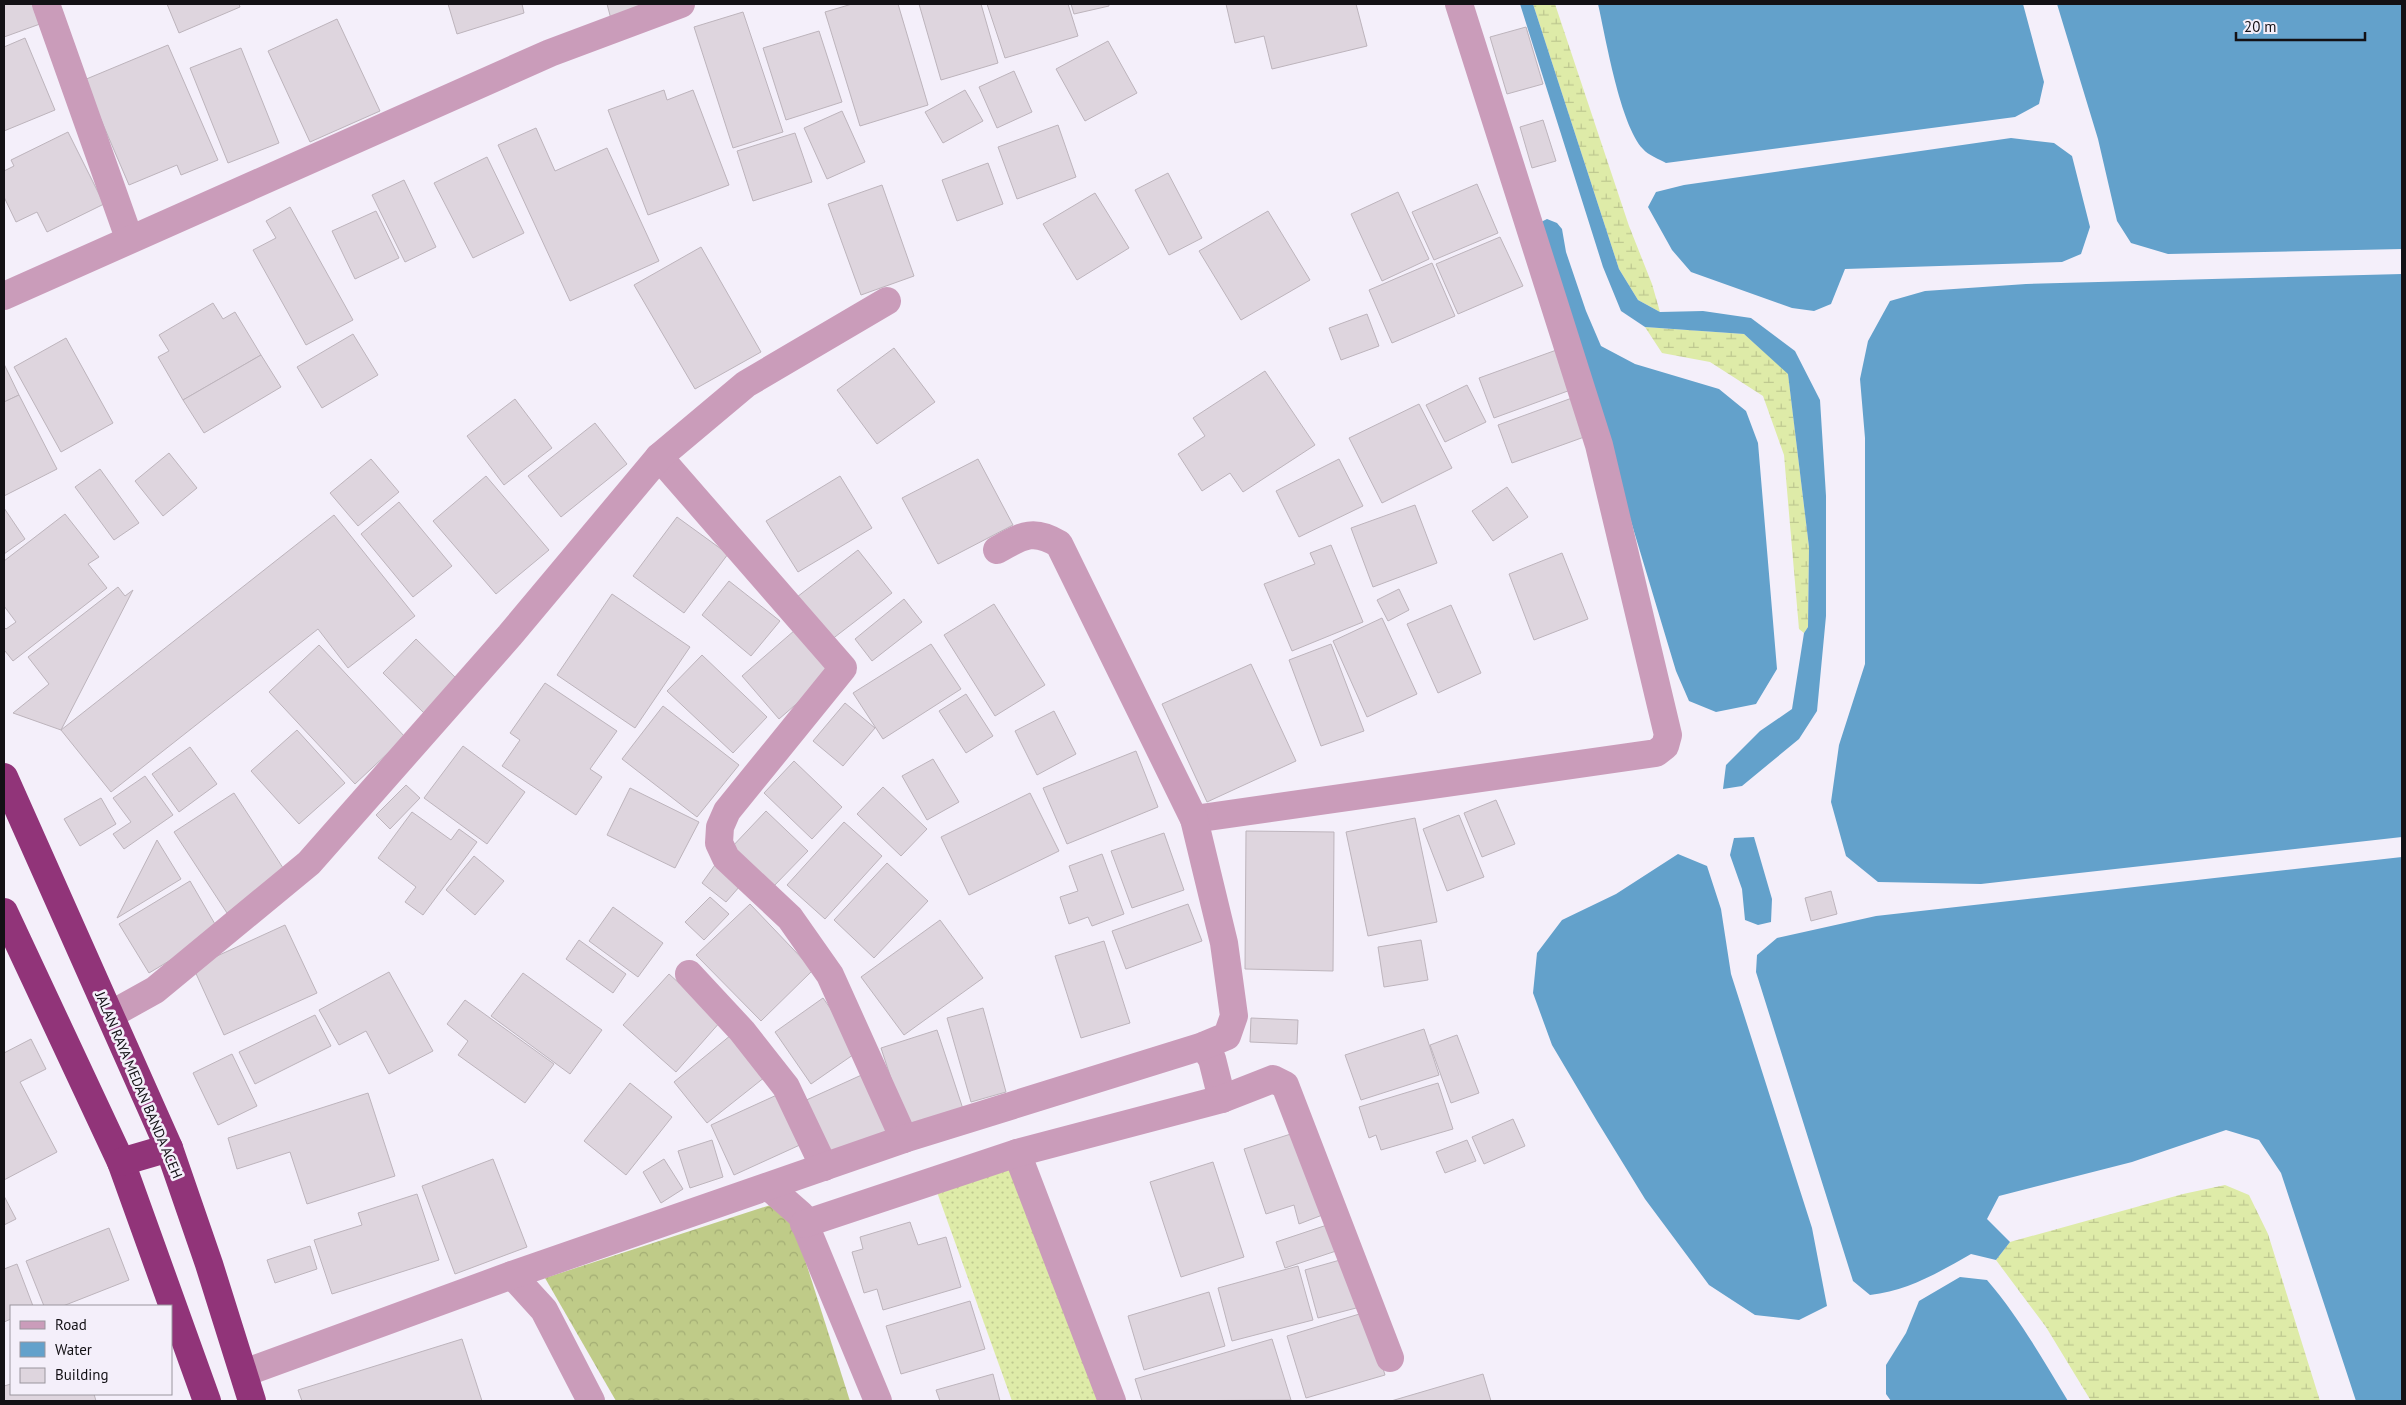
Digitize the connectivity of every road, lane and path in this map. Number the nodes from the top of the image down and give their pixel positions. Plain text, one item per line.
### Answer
1 (46, 4) edge
2 (681, 4) edge
3 (1459, 4) edge
4 (129, 238) junction
5 (4, 296) edge
6 (887, 301) dead end
7 (658, 456) junction
8 (997, 550) dead end
9 (4, 777) edge
10 (1194, 819) junction
11 (4, 912) edge
12 (689, 974) dead end
13 (110, 1015) junction
14 (1208, 1053) junction
15 (1221, 1096) junction
16 (904, 1139) junction
17 (169, 1148) junction
18 (1018, 1153) junction
19 (122, 1162) junction
20 (824, 1167) junction
21 (790, 1207) junction
22 (528, 1292) junction
23 (1390, 1358) dead end
24 (244, 1373) junction
25 (207, 1401) edge
26 (252, 1401) edge
27 (591, 1401) edge
28 (878, 1401) edge
29 (1112, 1401) edge

1 - 4 street
2 - 4 street
3 - 10 street
4 - 5 street
6 - 7 street
7 - 13 street
7 - 16 street
8 - 10 street
9 - 13 highway, JALAN RAYA MEDAN BANDA ACEH
10 - 14 street
11 - 19 highway
12 - 20 street
13 - 17 highway, JALAN RAYA MEDAN BANDA ACEH
14 - 15 street
14 - 16 street
15 - 18 street
15 - 23 street
16 - 20 street
17 - 19 highway
17 - 24 highway, JALAN RAYA MEDAN BANDA ACEH
18 - 21 street
18 - 29 street
19 - 25 highway
20 - 21 street
21 - 22 street
21 - 28 street
22 - 24 street
22 - 27 street
24 - 26 highway, JALAN RAYA MEDAN BANDA ACEH

